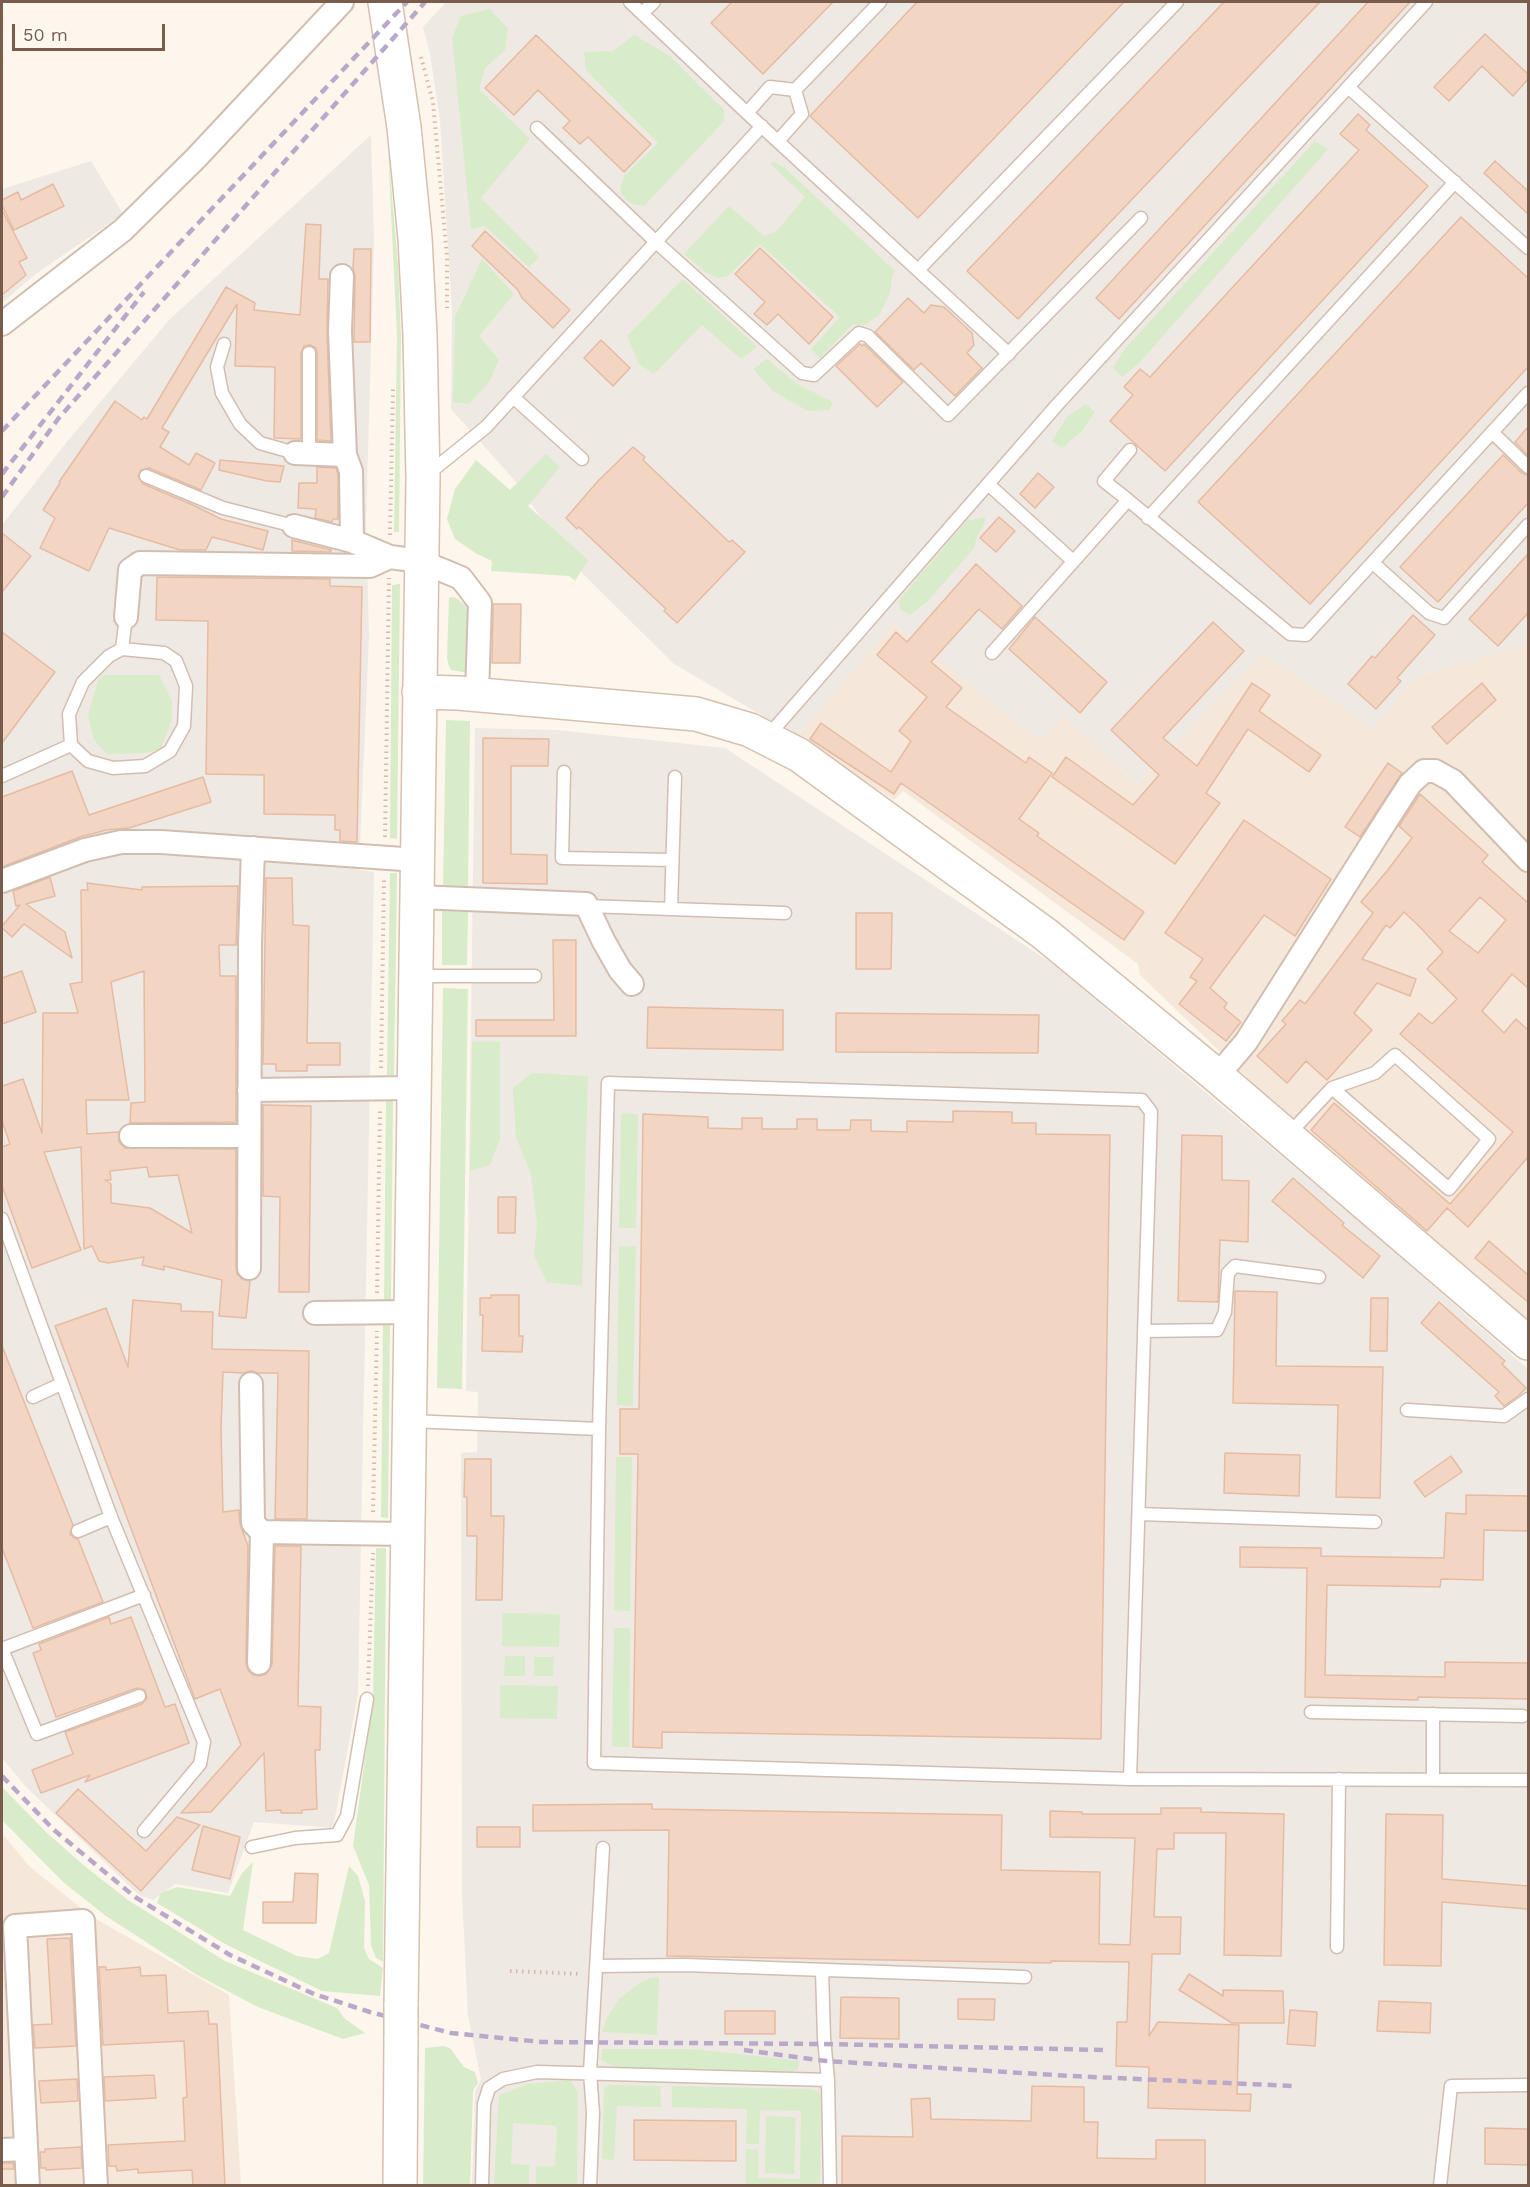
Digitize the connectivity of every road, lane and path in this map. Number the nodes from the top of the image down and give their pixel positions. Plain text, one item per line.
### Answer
1 (342, 2) edge
2 (385, 2) edge
3 (630, 2) edge
4 (654, 2) edge
5 (880, 2) edge
6 (1177, 2) edge
7 (1426, 2) edge
8 (642, 14) junction
9 (1348, 87) junction
10 (795, 90) junction
11 (747, 113) junction
12 (762, 126) junction
13 (537, 128) dead end
14 (778, 141) junction
15 (1455, 182) junction
16 (1142, 218) dead end
17 (656, 242) junction
18 (1528, 248) edge
19 (918, 270) junction
20 (342, 276) dead end
21 (2, 324) edge
22 (224, 344) dead end
23 (309, 353) dead end
24 (1009, 354) junction
25 (1528, 393) edge
26 (513, 397) junction
27 (1492, 432) junction
28 (1130, 450) dead end
29 (302, 453) junction
30 (345, 455) junction
31 (582, 459) dead end
32 (1528, 467) edge
33 (146, 476) dead end
34 (423, 478) junction
35 (988, 484) junction
36 (1128, 500) junction
37 (1148, 518) junction
38 (1528, 525) edge
39 (294, 526) joint
40 (352, 541) junction
41 (405, 559) junction
42 (1073, 561) junction
43 (1372, 563) junction
44 (126, 617) joint
45 (122, 649) junction
46 (992, 653) dead end
47 (419, 692) junction
48 (477, 694) junction
49 (766, 738) junction
50 (71, 745) junction
51 (564, 772) dead end
52 (2, 776) edge
53 (675, 777) dead end
54 (254, 848) junction
55 (417, 860) junction
56 (672, 860) junction
57 (1528, 860) edge
58 (2, 881) edge
59 (417, 897) junction
60 (587, 906) junction
61 (670, 909) junction
62 (785, 913) dead end
63 (416, 976) junction
64 (535, 976) dead end
65 (632, 984) dead end
66 (1217, 1076) junction
67 (414, 1088) junction
68 (1332, 1088) junction
69 (249, 1090) junction
70 (131, 1136) dead end
71 (249, 1136) junction
72 (1287, 1136) junction
73 (2, 1220) edge
74 (249, 1268) dead end
75 (1319, 1277) dead end
76 (412, 1312) junction
77 (315, 1313) dead end
78 (1144, 1331) junction
79 (1528, 1343) edge
80 (61, 1384) junction
81 (251, 1384) dead end
82 (33, 1397) dead end
83 (1528, 1399) edge
84 (1407, 1410) dead end
85 (410, 1421) junction
86 (599, 1429) junction
87 (1139, 1514) junction
88 (111, 1517) junction
89 (1375, 1522) dead end
90 (78, 1531) dead end
91 (262, 1532) junction
92 (409, 1534) junction
93 (144, 1595) junction
94 (2, 1649) edge
95 (259, 1663) dead end
96 (139, 1696) dead end
97 (367, 1699) dead end
98 (1311, 1712) dead end
99 (1433, 1714) junction
100 (1523, 1716) dead end
101 (1130, 1779) junction
102 (1339, 1779) junction
103 (1433, 1780) junction
104 (1528, 1780) edge
105 (144, 1831) dead end
106 (252, 1847) dead end
107 (603, 1848) dead end
108 (9, 1935) edge
109 (1337, 1947) dead end
110 (596, 1970) junction
111 (822, 1970) junction
112 (510, 1971) dead end
113 (1025, 1977) dead end
114 (11, 2024) edge
115 (590, 2072) junction
116 (828, 2080) junction
117 (1528, 2085) edge
118 (26, 2149) junction
119 (2, 2150) edge
120 (28, 2186) edge
121 (96, 2186) edge
122 (400, 2186) edge
123 (482, 2186) edge
124 (590, 2186) edge
125 (830, 2186) edge
126 (1440, 2186) edge

1 - 21 street
2 - 34 main road
3 - 8 lane
4 - 8 lane
5 - 10 lane
6 - 19 lane
7 - 9 lane
8 - 11 lane
9 - 15 lane
9 - 35 lane
10 - 11 lane
10 - 14 lane
11 - 12 lane
12 - 14 lane
12 - 17 lane
13 - 17 lane
14 - 19 lane
15 - 18 lane
15 - 37 lane
16 - 24 lane
17 - 24 lane
17 - 26 lane
19 - 24 lane
20 - 30 street
22 - 29 lane
23 - 29 lane
25 - 27 lane
26 - 31 lane
26 - 34 lane
27 - 32 lane
27 - 43 lane
28 - 36 lane
29 - 30 street
30 - 40 street
33 - 39 lane
34 - 41 main road
35 - 42 lane
35 - 49 lane
36 - 37 lane
36 - 42 lane
37 - 43 lane
38 - 43 lane
39 - 40 street
40 - 41 street
41 - 44 street
41 - 47 main road
41 - 48 street
42 - 46 lane
44 - 45 lane
45 - 50 lane
45 - 50 lane
47 - 48 main road
47 - 55 main road
48 - 49 main road
49 - 66 main road
50 - 52 lane
51 - 56 lane
53 - 56 lane
54 - 55 street
54 - 58 street
54 - 69 street
55 - 59 main road
56 - 61 lane
57 - 66 street
59 - 60 street
59 - 63 main road
60 - 61 lane
60 - 65 street
61 - 62 lane
63 - 64 lane
63 - 67 main road
66 - 72 main road
67 - 69 street
67 - 76 main road
68 - 68 lane
68 - 72 lane
69 - 71 street
70 - 71 street
71 - 74 street
72 - 79 main road
73 - 80 lane
75 - 78 lane
76 - 77 street
76 - 85 main road
78 - 86 lane
78 - 87 lane
80 - 82 lane
80 - 88 lane
81 - 91 street
83 - 84 lane
85 - 86 lane
85 - 92 main road
86 - 101 lane
87 - 89 lane
87 - 101 lane
88 - 90 lane
88 - 93 lane
91 - 92 street
91 - 95 street
92 - 122 main road
93 - 94 lane
93 - 105 lane
94 - 96 lane
97 - 106 lane
98 - 99 lane
99 - 100 lane
99 - 103 lane
101 - 102 lane
102 - 103 lane
102 - 109 lane
103 - 104 lane
107 - 110 lane
108 - 114 street
108 - 121 street
110 - 111 lane
110 - 112 path
110 - 115 lane
111 - 113 lane
111 - 116 lane
114 - 118 street
115 - 116 lane
115 - 123 lane
115 - 124 lane
116 - 125 lane
117 - 126 lane
118 - 119 street
118 - 120 street

